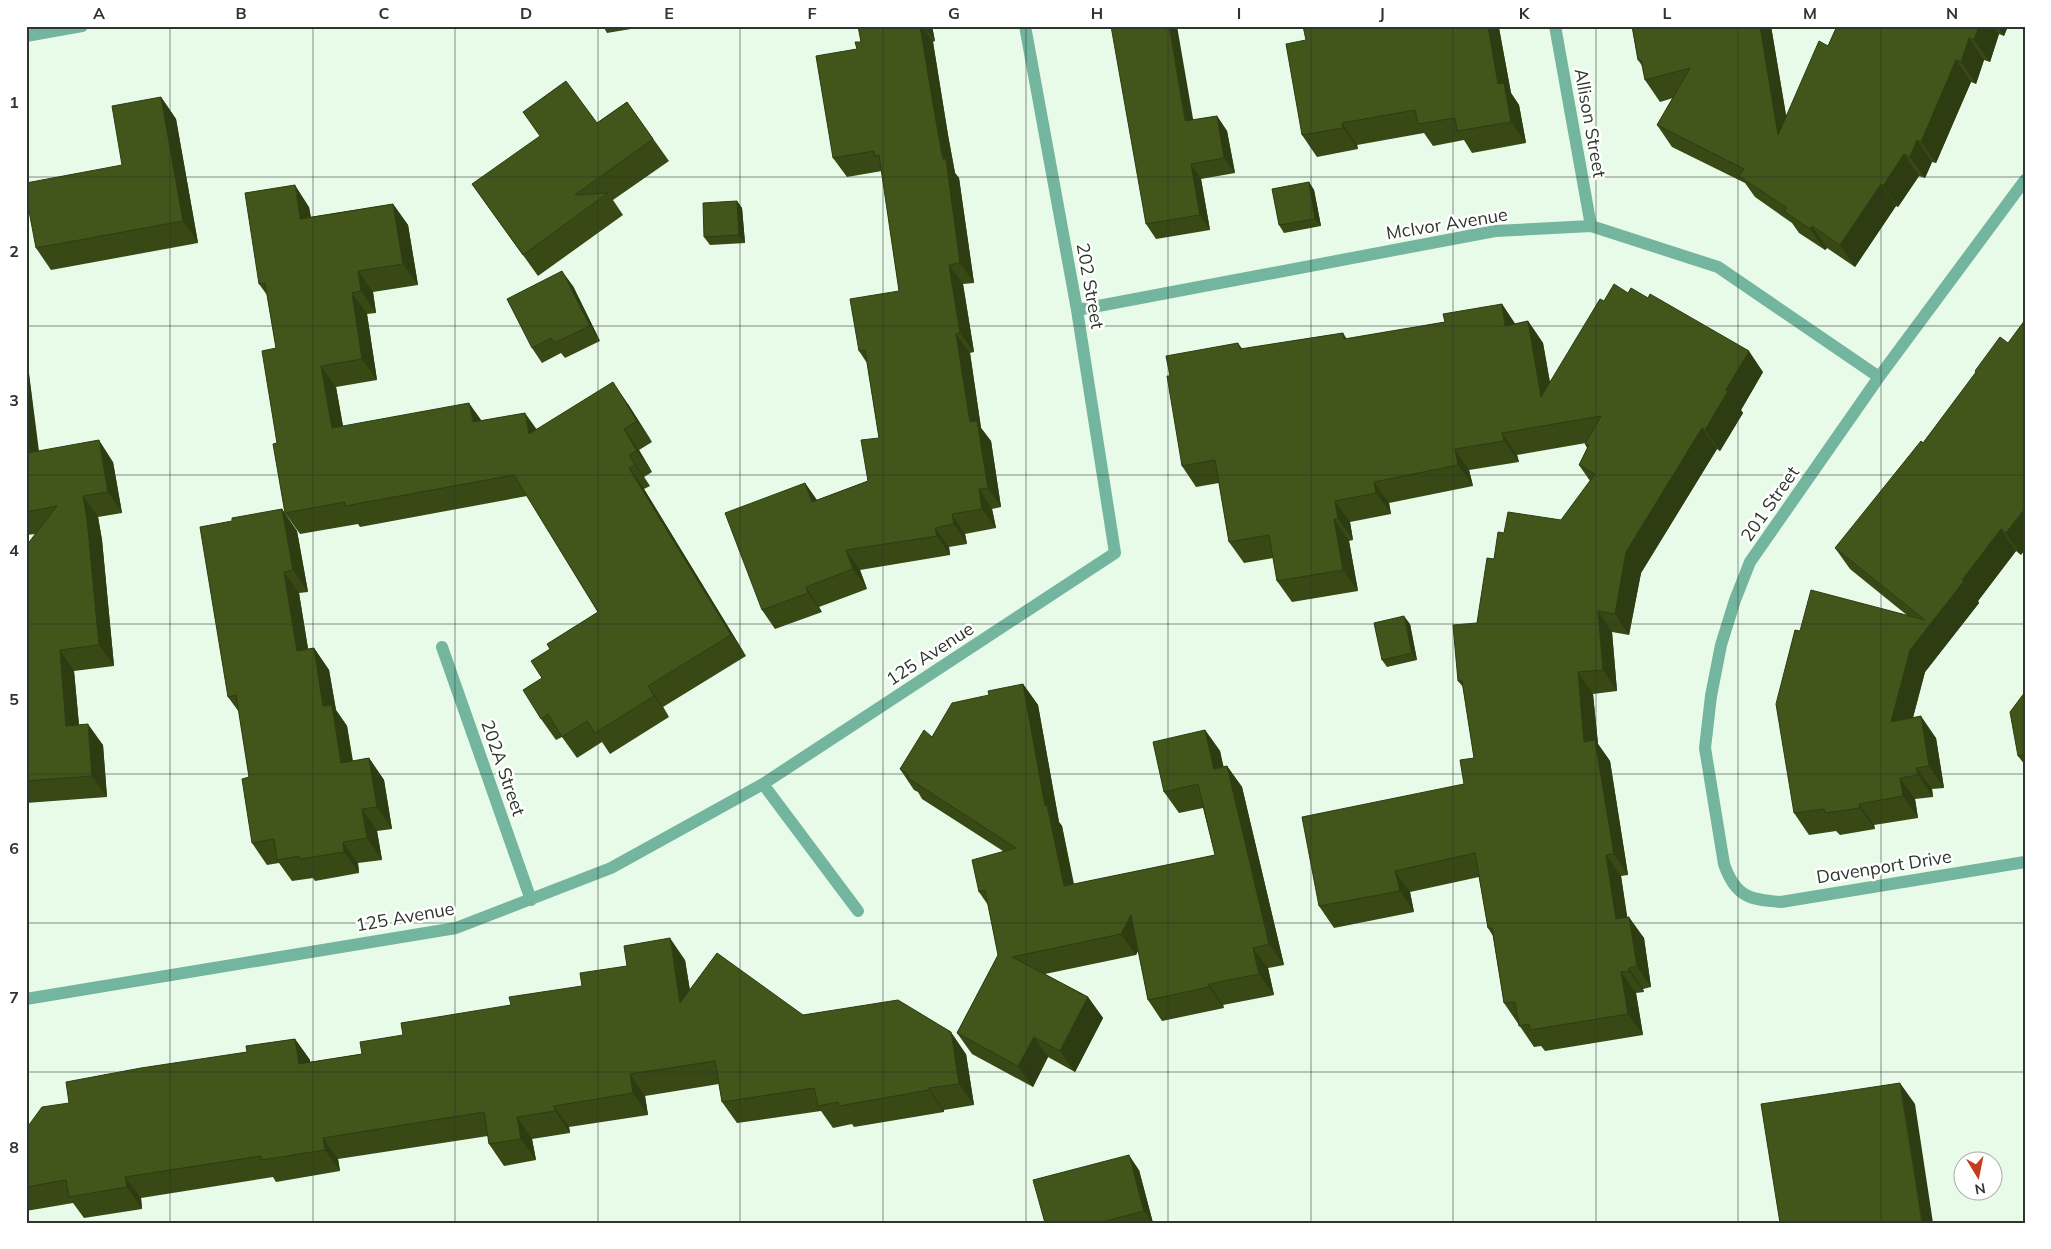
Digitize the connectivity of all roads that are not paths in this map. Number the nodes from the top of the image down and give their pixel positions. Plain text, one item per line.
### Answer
1 (82, 26) edge
2 (1025, 26) edge
3 (1555, 26) edge
4 (26, 36) edge
5 (2025, 180) edge
6 (1591, 226) junction
7 (1077, 310) junction
8 (1879, 377) junction
9 (1115, 553) joint
10 (442, 647) dead end
11 (763, 784) junction
12 (2025, 862) edge
13 (1749, 897) joint
14 (531, 900) junction
15 (858, 911) dead end
16 (26, 999) edge

1 - 4 street
2 - 7 street, 202 Street
3 - 6 street, Allison Street
5 - 8 street, 201 Street
6 - 7 street, McIvor Avenue
6 - 8 street, McIvor Avenue
7 - 9 street, 202 Street
8 - 13 street, 201 Street
9 - 11 street, 125 Avenue
10 - 14 street, 202A Street
11 - 14 street, 125 Avenue
11 - 15 street
12 - 13 street, Davenport Drive
14 - 16 street, 125 Avenue

